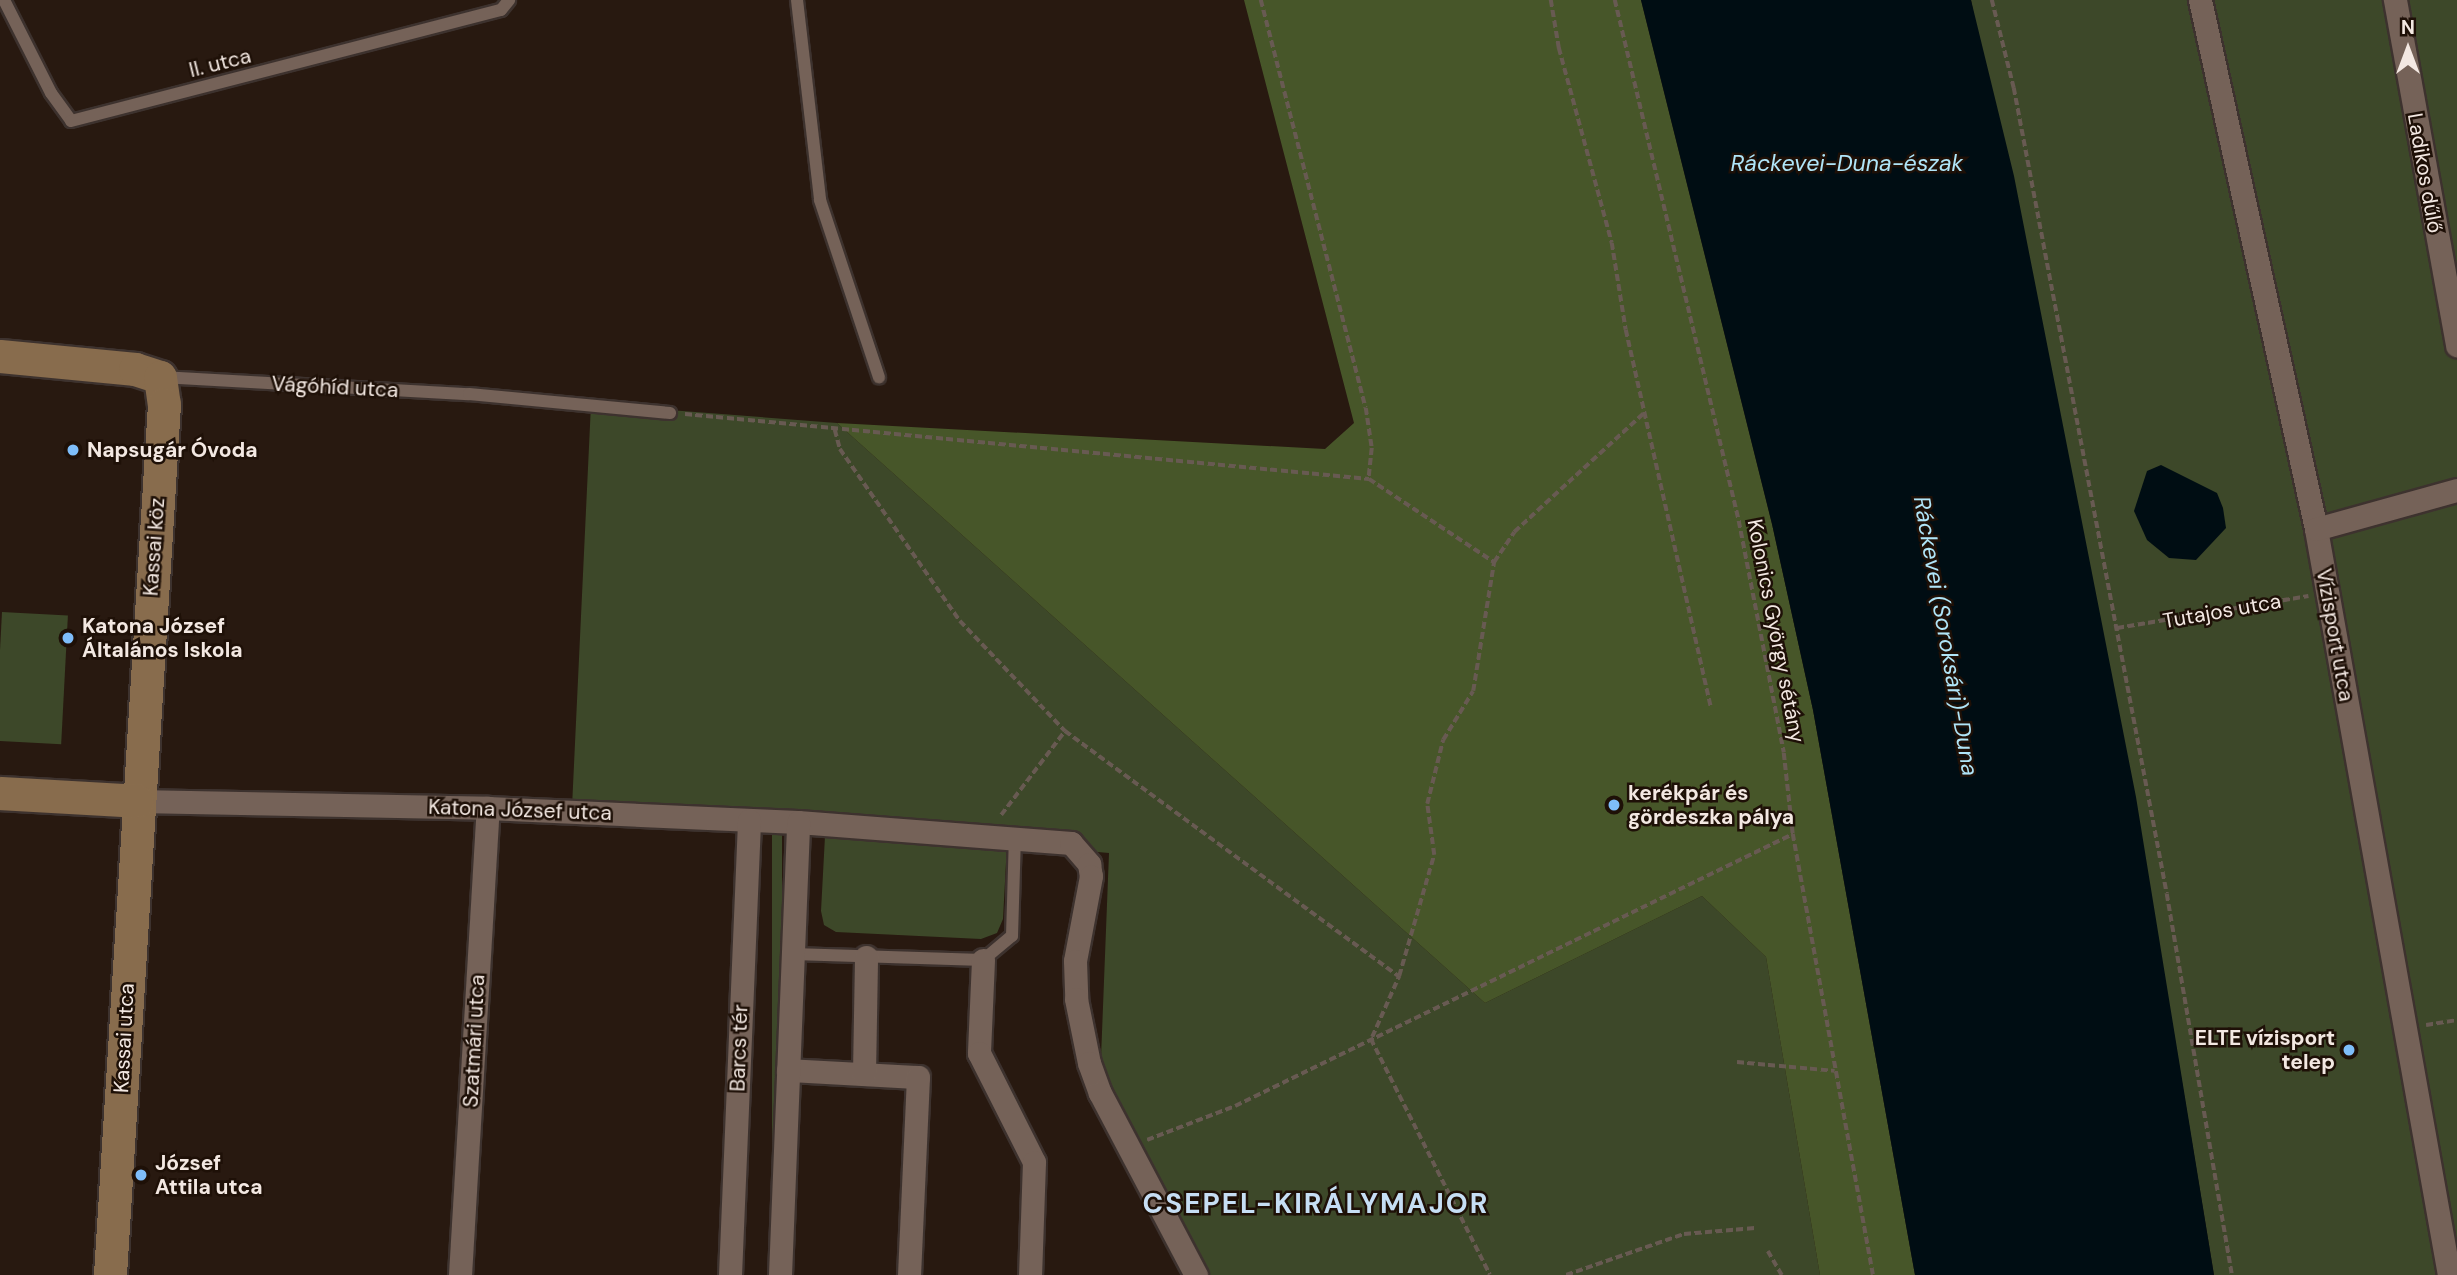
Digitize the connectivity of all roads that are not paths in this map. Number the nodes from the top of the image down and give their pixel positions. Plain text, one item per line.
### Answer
1 (4, 0) edge
2 (509, 0) edge
3 (797, 0) edge
4 (2200, 0) edge
5 (2395, 0) edge
6 (2457, 345) edge
7 (0, 356) edge
8 (160, 377) junction
9 (879, 377) dead end
10 (670, 413) road end
11 (2457, 490) edge
12 (2316, 529) junction
13 (0, 793) edge
14 (137, 801) junction
15 (488, 808) junction
16 (749, 820) junction
17 (798, 822) junction
18 (1015, 836) junction
19 (793, 954) junction
20 (866, 957) junction
21 (983, 960) junction
22 (788, 1070) junction
23 (864, 1074) junction
24 (110, 1275) edge
25 (460, 1275) edge
26 (730, 1275) edge
27 (780, 1275) edge
28 (909, 1275) edge
29 (1030, 1275) edge
30 (1196, 1275) edge
31 (2449, 1275) edge

1 - 2 lane, II. utca
3 - 9 lane
4 - 12 street, Vízisport utca
5 - 6 street, Ladikos dűlő
7 - 8 street, Vágóhíd utca
8 - 10 lane, Vágóhíd utca
8 - 14 street, Kassai köz
11 - 12 street
12 - 31 street, Vízisport utca
13 - 14 street, Katona József utca
14 - 15 street, Katona József utca
14 - 24 street, Kassai utca
15 - 16 street, Katona József utca
15 - 25 street, Szatmári utca
16 - 17 street, Katona József utca
16 - 26 street, Barcs tér
17 - 18 street, Katona József utca
17 - 19 street
18 - 21 lane
18 - 30 street, Katona József utca
19 - 20 lane
19 - 22 street
20 - 21 lane
20 - 23 street
21 - 29 street
22 - 23 street
22 - 27 street
23 - 28 street

